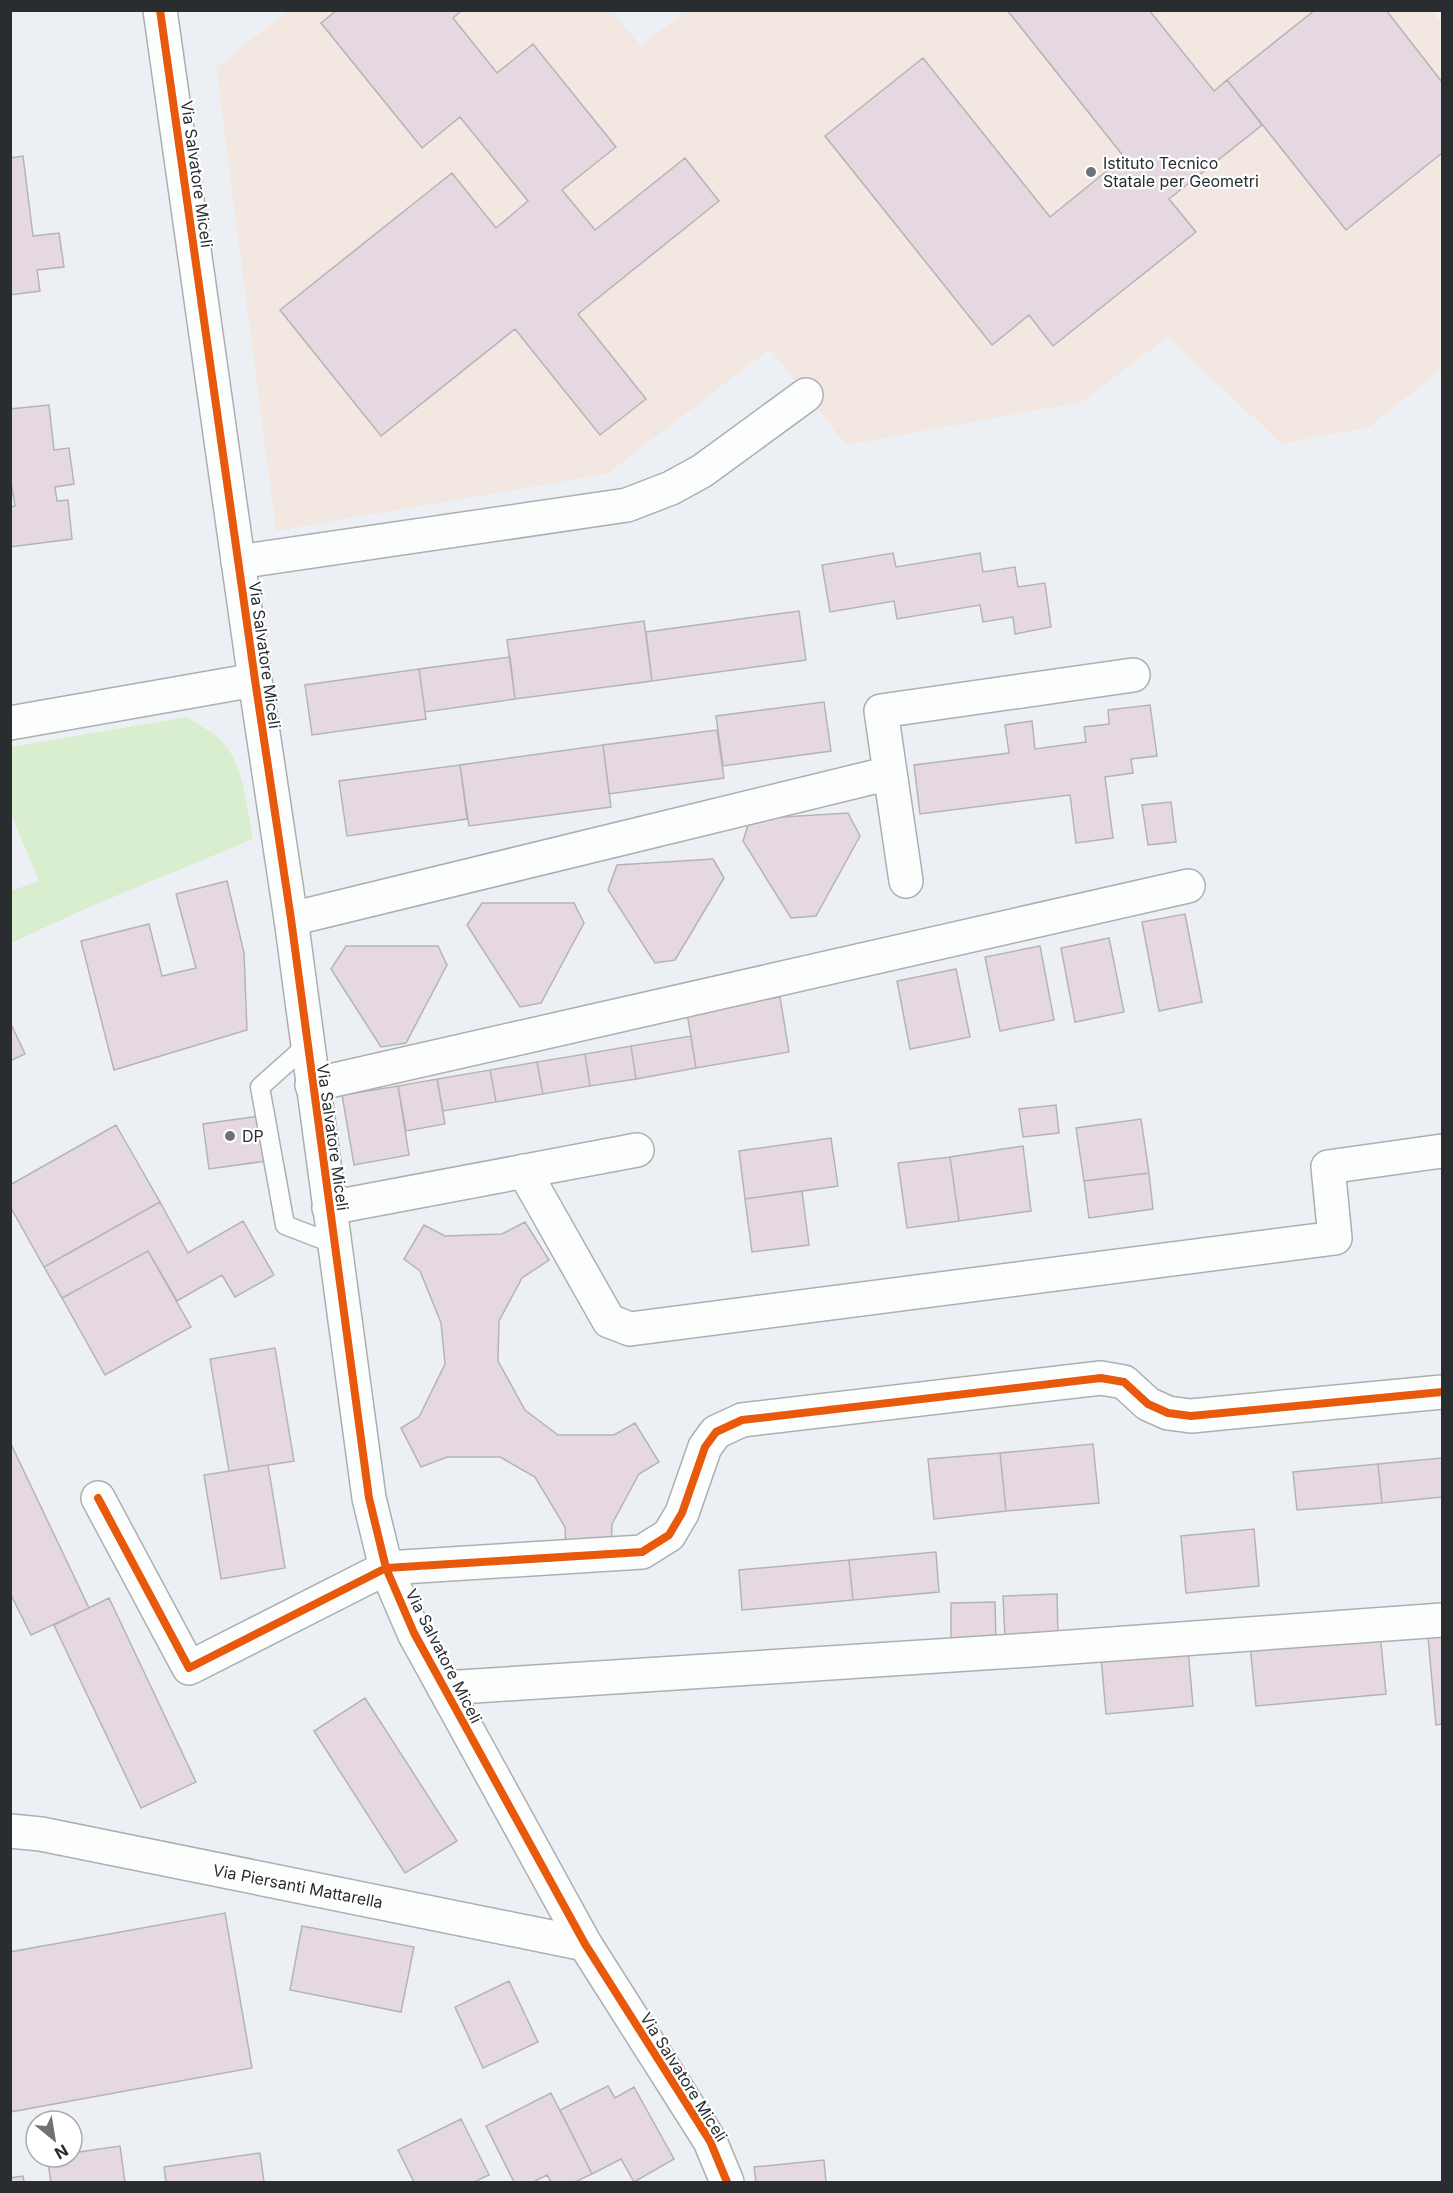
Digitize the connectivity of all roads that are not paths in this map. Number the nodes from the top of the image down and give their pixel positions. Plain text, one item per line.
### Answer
1 (160, 10) edge
2 (806, 395) dead end
3 (238, 562) junction
4 (1133, 675) dead end
5 (255, 680) junction
6 (10, 723) edge
7 (890, 773) junction
8 (906, 880) dead end
9 (1188, 886) dead end
10 (291, 918) junction
11 (307, 1045) junction
12 (312, 1085) junction
13 (637, 1150) dead end
14 (1443, 1151) edge
15 (524, 1171) junction
16 (329, 1208) junction
17 (334, 1244) junction
18 (1443, 1392) edge
19 (98, 1498) dead end
20 (386, 1568) junction
21 (1443, 1620) edge
22 (444, 1688) junction
23 (10, 1831) edge
24 (585, 1944) junction
25 (727, 2182) edge

1 - 3 street, Via Salvatore Miceli
2 - 3 street
3 - 5 street, Via Salvatore Miceli
4 - 7 street
5 - 6 street
5 - 10 street, Via Salvatore Miceli
7 - 8 street
7 - 10 street
9 - 12 street
10 - 11 street, Via Salvatore Miceli
11 - 12 street, Via Salvatore Miceli
11 - 17 lane
12 - 16 street, Via Salvatore Miceli
13 - 15 street
14 - 15 street
15 - 16 street
16 - 17 street, Via Salvatore Miceli
17 - 20 street, Via Salvatore Miceli
18 - 20 street
19 - 20 street
20 - 22 street, Via Salvatore Miceli
21 - 22 street
22 - 24 street, Via Salvatore Miceli
23 - 24 street, Via Piersanti Mattarella
24 - 25 street, Via Salvatore Miceli

